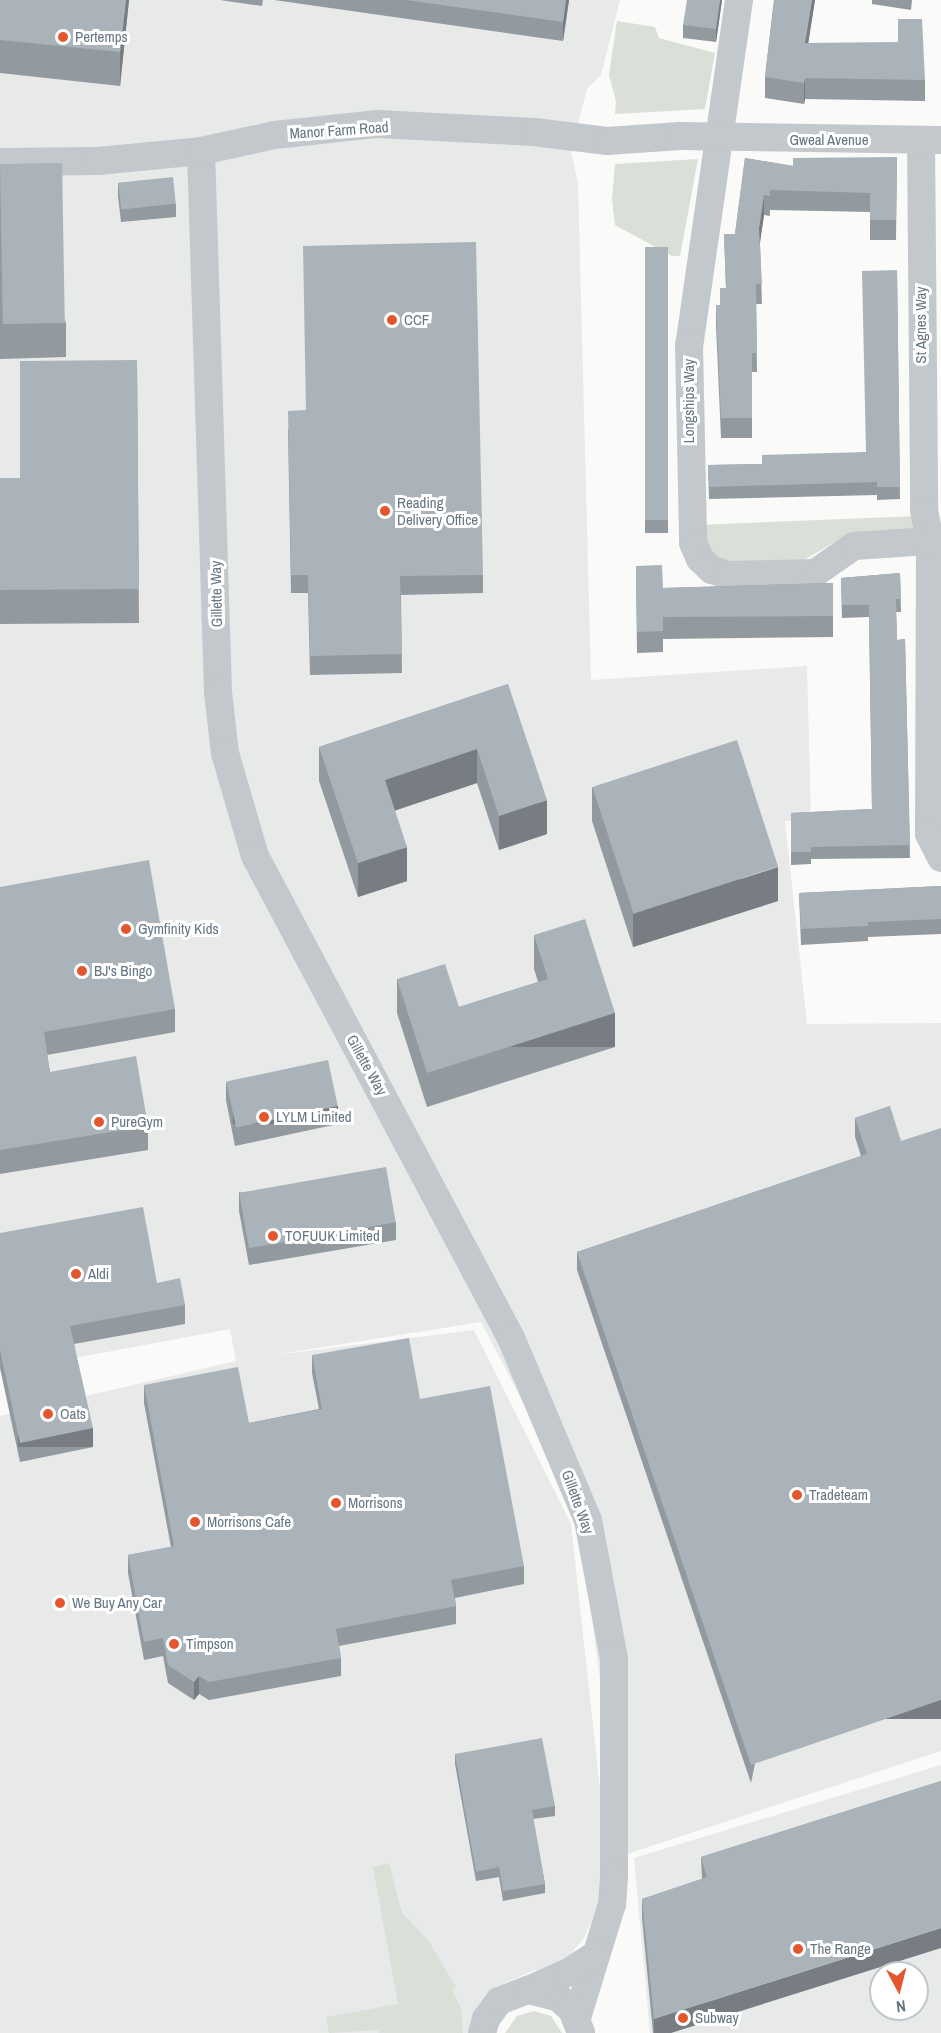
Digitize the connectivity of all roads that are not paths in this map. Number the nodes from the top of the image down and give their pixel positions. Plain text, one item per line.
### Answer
1 (739, 0) edge
2 (716, 139) junction
3 (931, 140) edge
4 (201, 151) junction
5 (0, 162) edge
6 (935, 541) edge
7 (941, 858) edge
8 (595, 1955) junction
9 (528, 1990) junction
10 (579, 2026) edge
11 (482, 2033) edge

1 - 2 street, Longships Way
2 - 3 street, Gweal Avenue
2 - 4 street, Manor Farm Road
2 - 6 street, Longships Way
3 - 6 street, St Agnes Way
4 - 5 street, Manor Farm Road
4 - 8 street, Gillette Way
6 - 7 street, St Agnes Way
8 - 9 street
8 - 10 street, Gillette Way
9 - 10 street
9 - 11 street

